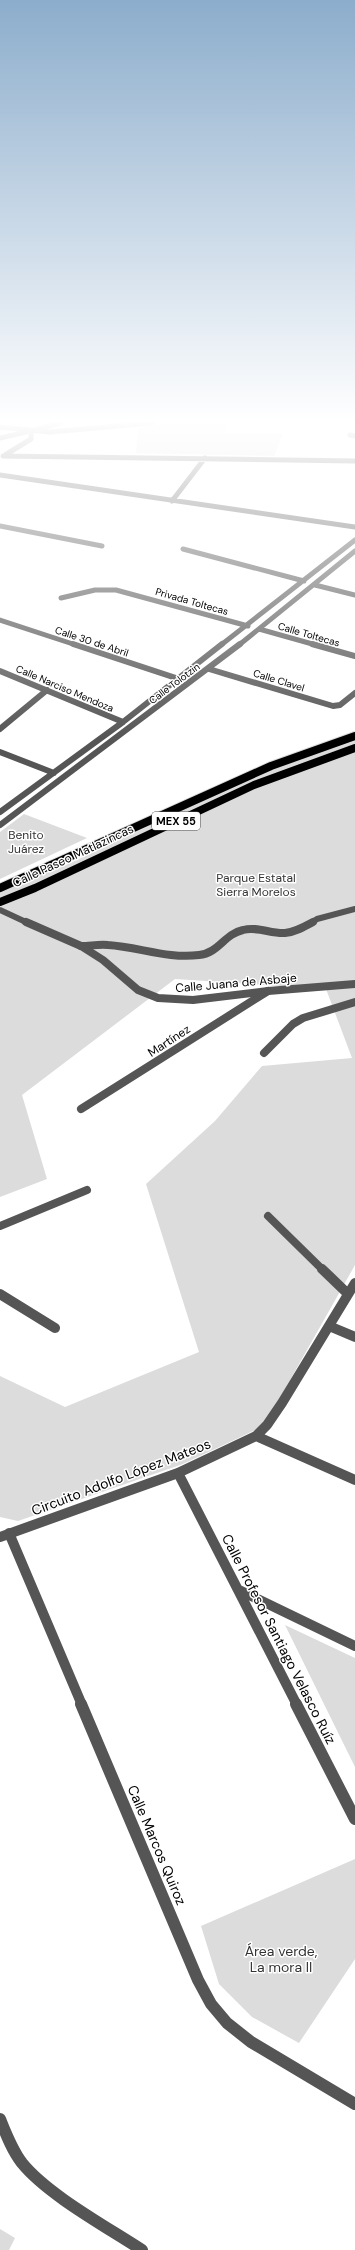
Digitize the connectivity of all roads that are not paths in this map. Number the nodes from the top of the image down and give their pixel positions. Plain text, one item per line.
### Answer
1 (10, 528) edge
2 (355, 540) edge
3 (102, 546) dead end
4 (183, 549) dead end
5 (355, 551) edge
6 (349, 557) junction
7 (355, 558) edge
8 (304, 581) junction
9 (315, 585) junction
10 (355, 596) edge
11 (61, 598) dead end
12 (0, 620) edge
13 (248, 626) junction
14 (259, 629) junction
15 (355, 656) edge
16 (209, 669) junction
17 (0, 671) edge
18 (179, 679) junction
19 (47, 690) junction
20 (355, 693) edge
21 (123, 722) junction
22 (0, 729) edge
23 (355, 736) edge
24 (355, 748) edge
25 (0, 752) edge
26 (54, 773) junction
27 (0, 805) edge
28 (7, 807) junction
29 (0, 812) edge
30 (0, 825) edge
31 (0, 888) edge
32 (0, 902) edge
33 (355, 909) edge
34 (0, 910) edge
35 (81, 946) junction
36 (355, 984) edge
37 (268, 990) junction
38 (355, 1002) edge
39 (264, 1052) dead end
40 (81, 1109) dead end
41 (87, 1190) dead end
42 (268, 1216) dead end
43 (0, 1226) edge
44 (355, 1283) edge
45 (0, 1294) edge
46 (348, 1294) junction
47 (329, 1326) junction
48 (55, 1328) dead end
49 (355, 1337) edge
50 (256, 1436) junction
51 (178, 1473) junction
52 (355, 1480) edge
53 (4, 1535) edge
54 (239, 1590) junction
55 (355, 1646) edge
56 (355, 1819) edge
57 (355, 2104) edge
58 (0, 2118) edge
59 (142, 2250) edge

1 - 3 street
2 - 8 street, Calle Tolotzin
4 - 8 street
5 - 6 street, Calle Tolotzin
6 - 7 street
6 - 9 street, Calle Tolotzin
8 - 13 street, Calle Tolotzin
9 - 10 street
9 - 14 street, Calle Tolotzin
11 - 13 street, Privada Toltecas
12 - 18 street, Calle 30 de Abril
13 - 18 street, Calle Tolotzin
14 - 15 street, Calle Toltecas
14 - 16 street, Calle Tolotzin
16 - 20 street, Calle Clavel
16 - 30 street, Calle Tolotzin
17 - 19 street, Calle Narciso Mendoza
18 - 21 street, Calle Tolotzin
19 - 21 street, Calle Narciso Mendoza
19 - 22 street
21 - 26 street, Calle Tolotzin
23 - 31 highway, Calle Paseo Matlazincas / MEX 55
24 - 32 highway, Calle Paseo Matlazincas / MEX 55
25 - 26 street
26 - 28 street, Calle Tolotzin
27 - 28 street
28 - 29 street, Calle Tolotzin
33 - 35 street
34 - 35 street, Calle Juana de Asbaje
35 - 37 street, Calle Juana de Asbaje
36 - 37 street, Calle Juana de Asbaje
37 - 40 street, Martínez
38 - 39 street
41 - 43 street
42 - 46 street
44 - 46 street, Circuito Adolfo López Mateos
45 - 48 street
46 - 47 street, Circuito Adolfo López Mateos
47 - 49 street
47 - 50 street, Circuito Adolfo López Mateos
50 - 51 street, Circuito Adolfo López Mateos
50 - 52 street
51 - 53 street, Circuito Adolfo López Mateos
51 - 54 street, Calle Profesor Santiago Velasco Ruíz
53 - 57 street, Calle Marcos Quiroz
54 - 55 street
54 - 56 street, Calle Profesor Santiago Velasco Ruíz
58 - 59 street

